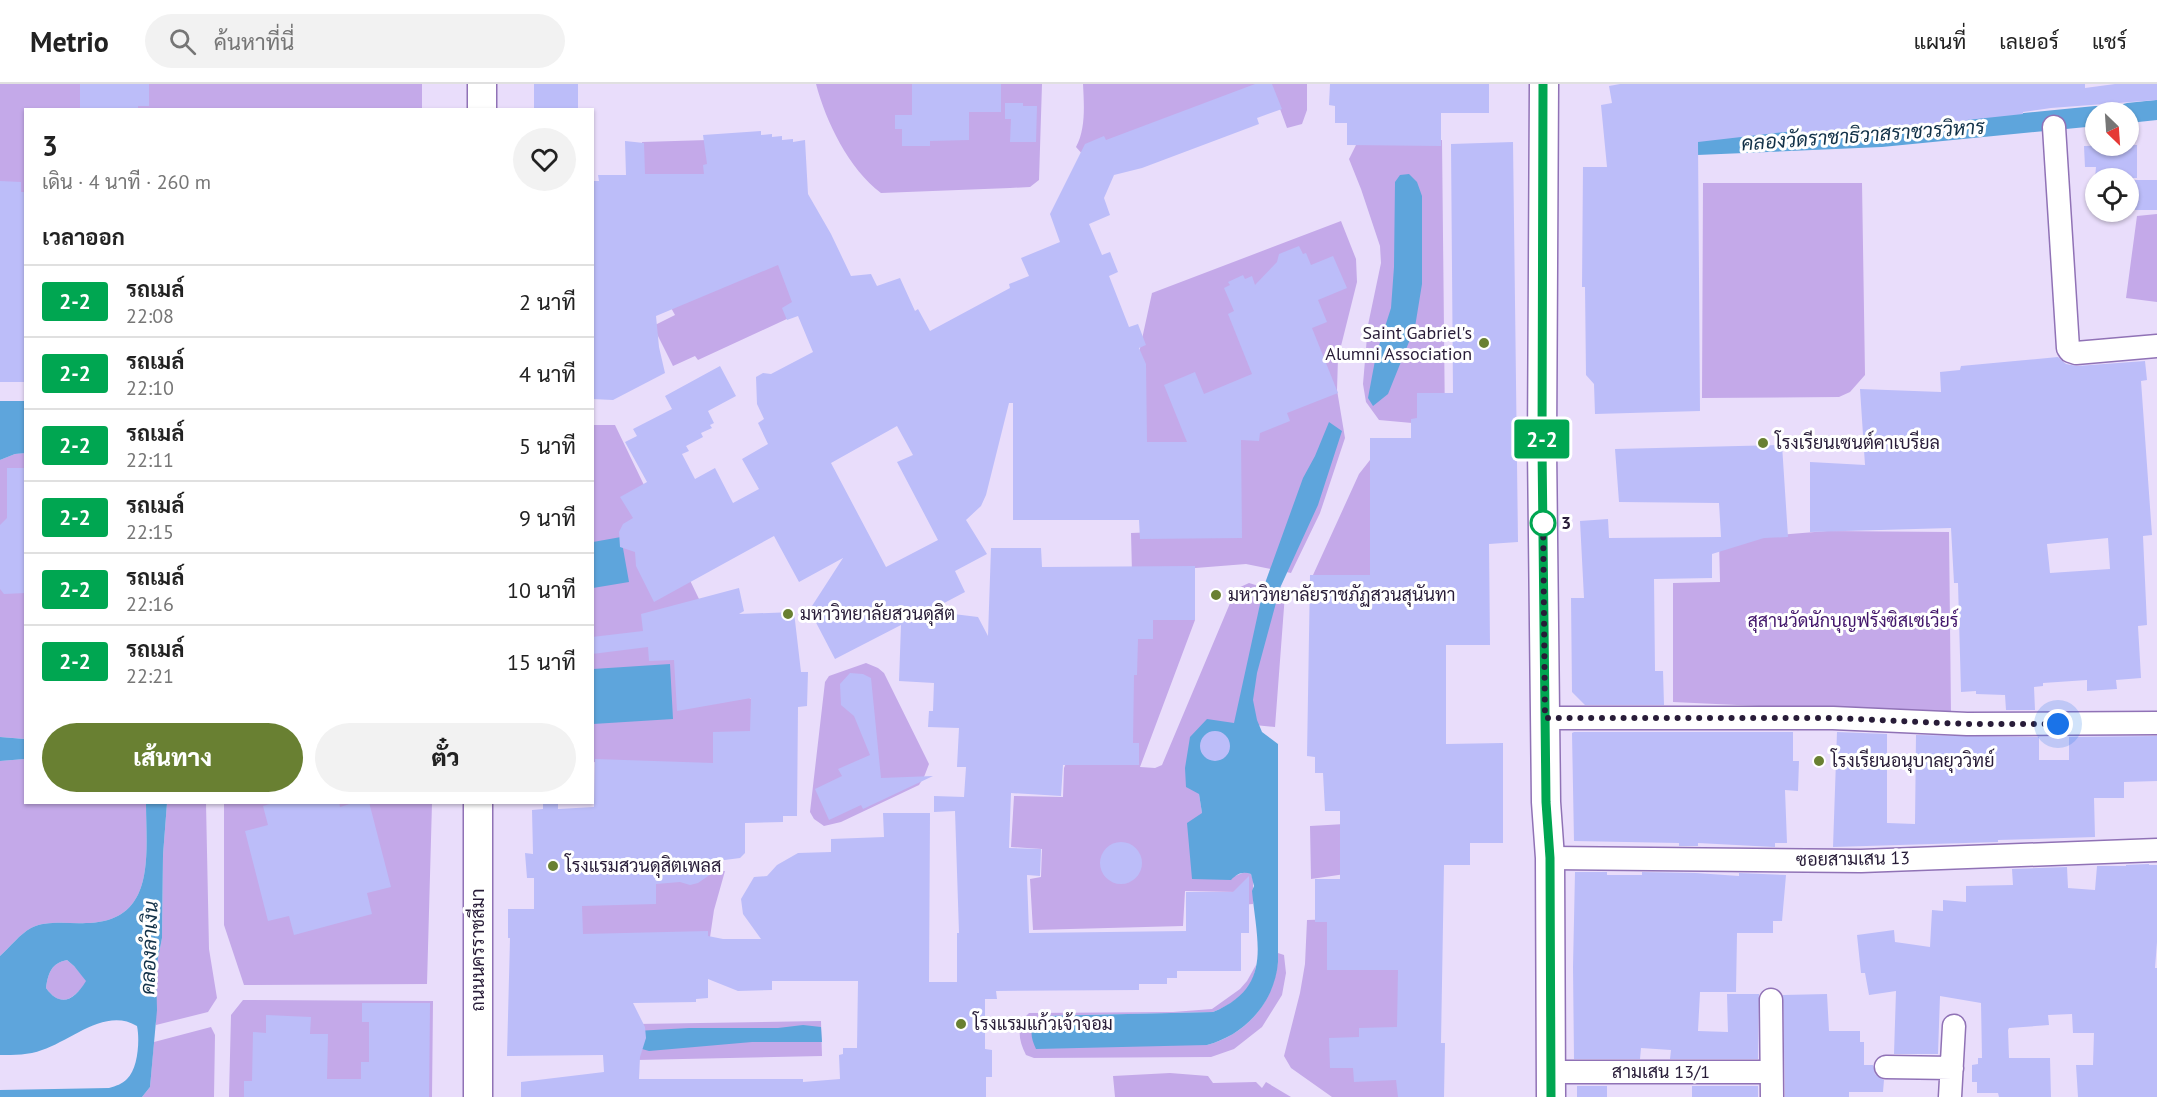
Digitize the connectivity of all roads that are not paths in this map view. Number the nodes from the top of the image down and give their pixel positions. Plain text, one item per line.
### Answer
1 (482, 84) edge
2 (1544, 84) edge
3 (482, 108) edge
4 (2054, 127) dead end
5 (2157, 346) edge
6 (1545, 718) junction
7 (2157, 723) edge
8 (478, 804) edge
9 (2157, 850) edge
10 (1550, 858) junction
11 (1771, 1000) dead end
12 (1954, 1026) dead end
13 (1886, 1066) dead end
14 (1952, 1068) junction
15 (1771, 1072) junction
16 (1551, 1084) edge
17 (478, 1097) edge
18 (1772, 1097) edge
19 (1950, 1097) edge

1 - 3 main road
2 - 6 main road
4 - 5 street
6 - 7 street
6 - 10 main road
8 - 17 main road, ถนนนครราชสีมา
9 - 10 street, ซอยสามเสน 13
10 - 16 main road
11 - 15 street
12 - 14 street
13 - 14 street
14 - 19 street
15 - 16 street, สามเสน 13/1
15 - 18 street

